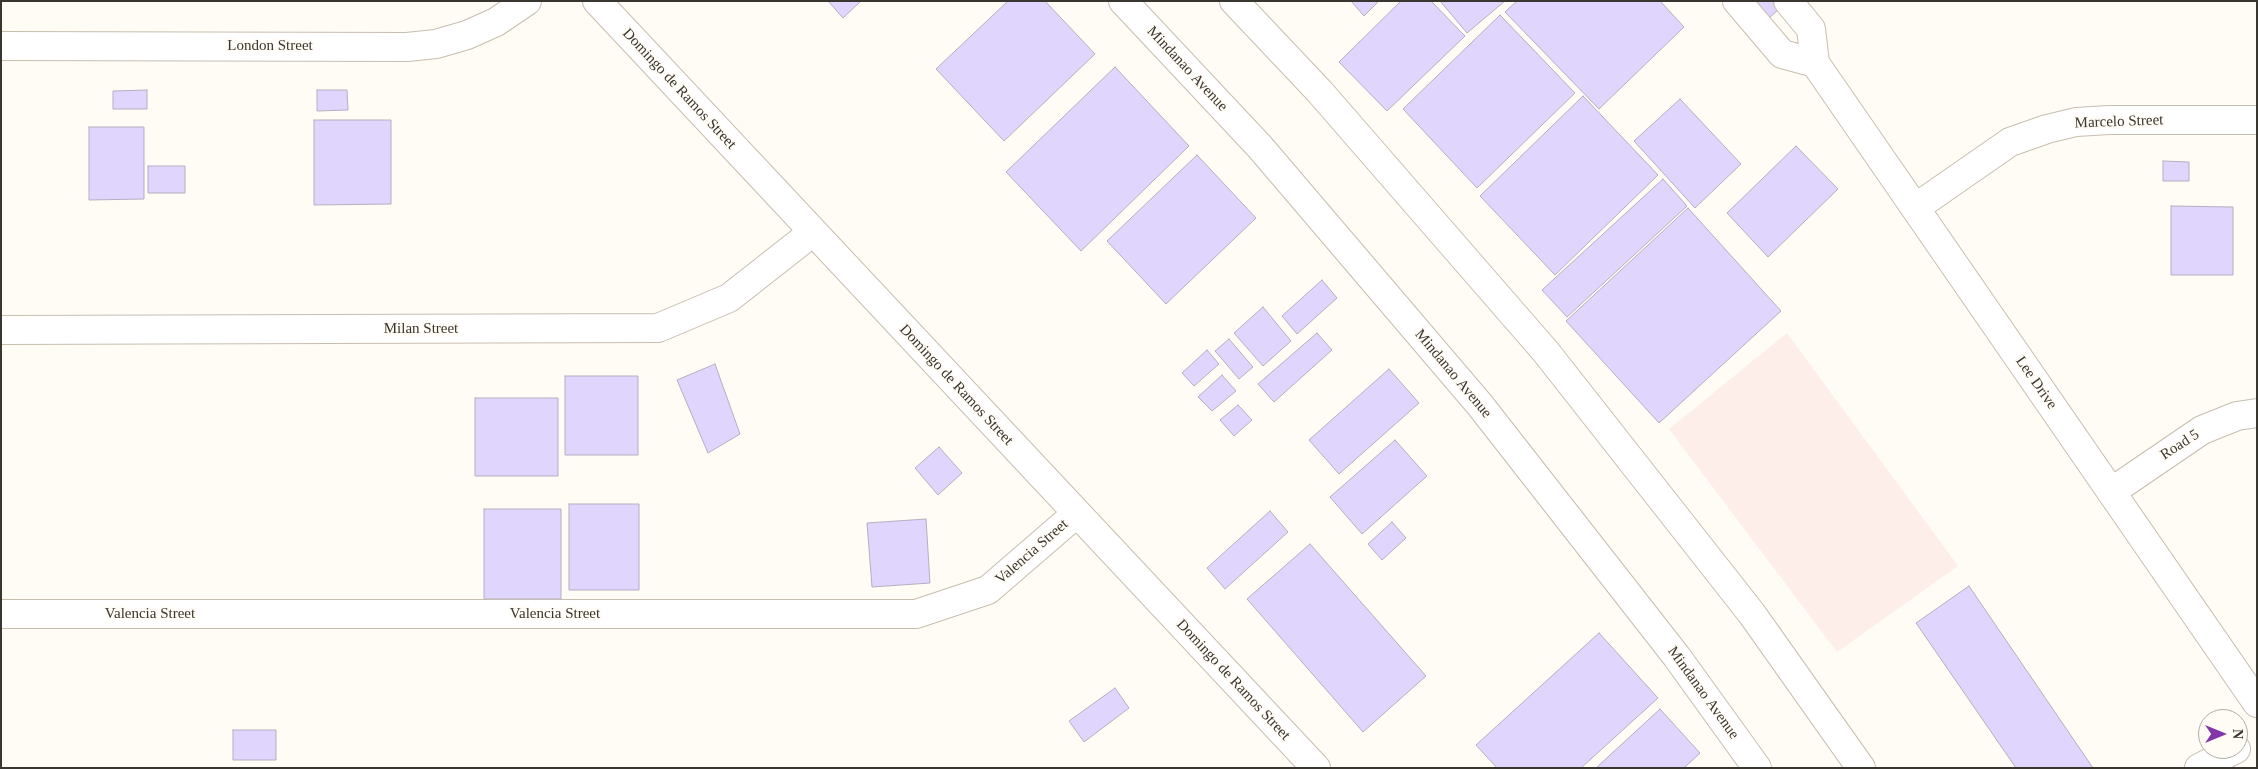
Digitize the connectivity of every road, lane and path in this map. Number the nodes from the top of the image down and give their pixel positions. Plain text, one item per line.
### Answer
1 (528, 1) edge
2 (597, 1) edge
3 (1123, 1) edge
4 (1234, 1) edge
5 (1737, 1) edge
6 (1788, 1) edge
7 (1, 46) edge
8 (1815, 63) junction
9 (2257, 120) edge
10 (1915, 208) junction
11 (813, 232) junction
12 (1, 330) edge
13 (2257, 414) edge
14 (2111, 492) junction
15 (1076, 514) junction
16 (1, 614) edge
17 (2257, 703) edge
18 (2216, 759) edge
19 (1316, 768) edge
20 (1757, 768) edge
21 (1862, 768) edge
22 (2199, 768) edge

1 - 7 street, London Street
2 - 11 street, Domingo de Ramos Street
3 - 20 street, Mindanao Avenue
4 - 21 street
5 - 8 street
6 - 8 street, Lee Drive
8 - 10 street, Lee Drive
9 - 10 street, Marcelo Street
10 - 14 street, Lee Drive
11 - 12 street, Milan Street
11 - 15 street, Domingo de Ramos Street
13 - 14 street, Road 5
14 - 17 street, Lee Drive
15 - 16 street, Valencia Street
15 - 19 street, Domingo de Ramos Street
18 - 22 street

